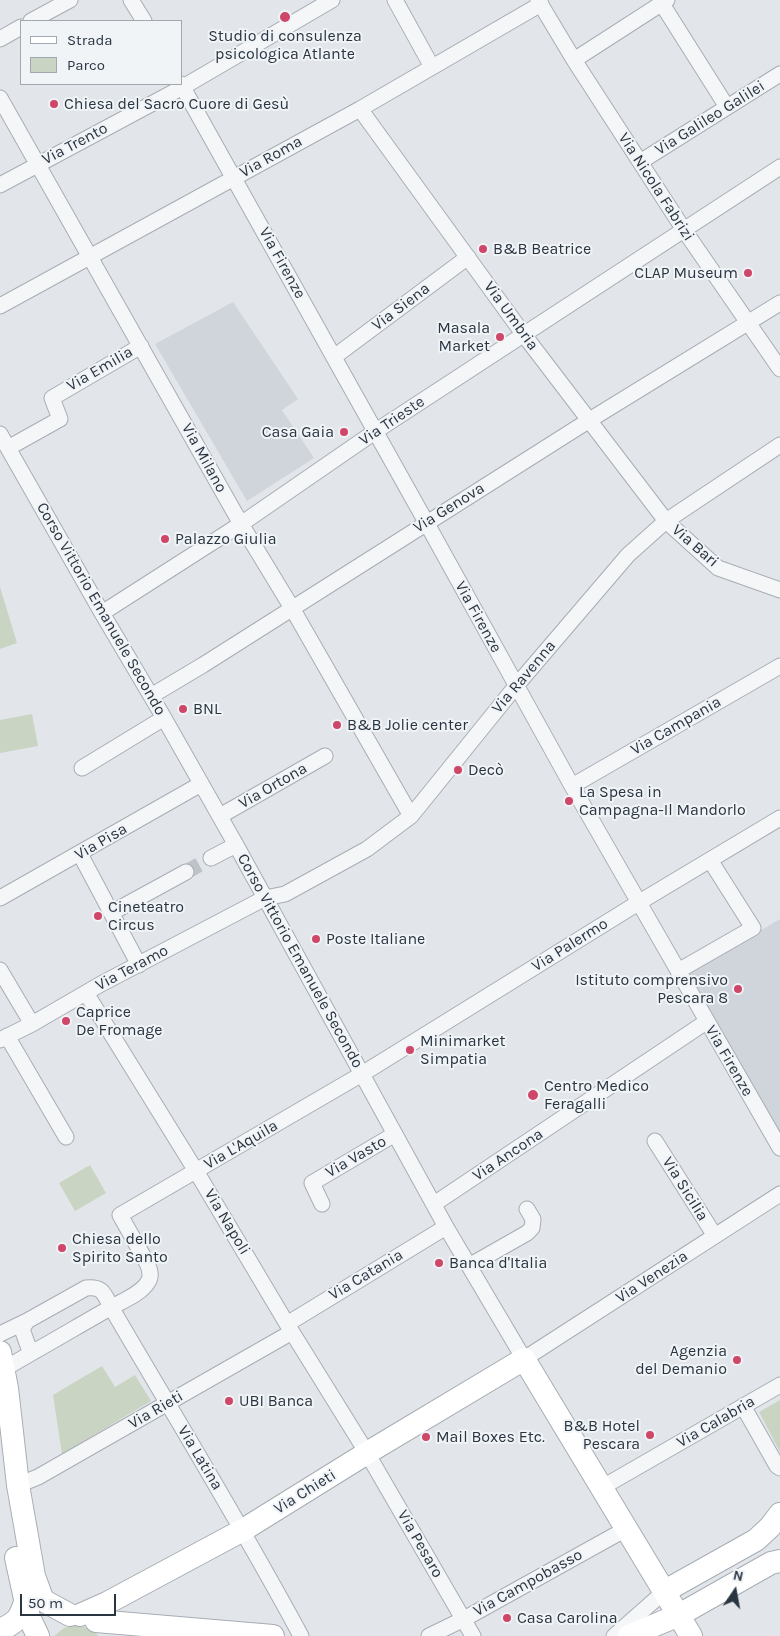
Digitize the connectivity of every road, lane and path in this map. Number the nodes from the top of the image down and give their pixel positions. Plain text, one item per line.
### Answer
1 (70, 0) edge
2 (131, 0) edge
3 (332, 0) edge
4 (395, 0) edge
5 (539, 2) edge
6 (665, 2) edge
7 (33, 20) edge
8 (143, 20) edge
9 (20, 28) edge
10 (0, 39) edge
11 (574, 60) junction
12 (432, 67) junction
13 (780, 74) edge
14 (182, 85) edge
15 (0, 98) edge
16 (727, 107) junction
17 (360, 109) junction
18 (640, 162) junction
19 (38, 163) junction
20 (779, 168) edge
21 (234, 177) junction
22 (0, 185) edge
23 (684, 230) junction
24 (90, 256) junction
25 (468, 256) junction
26 (780, 303) edge
27 (0, 306) edge
28 (748, 324) junction
29 (524, 334) junction
30 (141, 346) junction
31 (334, 357) junction
32 (780, 369) edge
33 (588, 421) junction
34 (376, 431) junction
35 (0, 434) edge
36 (780, 445) edge
37 (8, 448) junction
38 (666, 521) junction
39 (426, 522) junction
40 (241, 524) junction
41 (780, 590) edge
42 (292, 608) junction
43 (102, 613) junction
44 (780, 666) edge
45 (516, 686) junction
46 (151, 696) junction
47 (164, 718) junction
48 (325, 756) dead end
49 (82, 768) dead end
50 (202, 784) junction
51 (572, 786) junction
52 (220, 816) junction
53 (411, 816) junction
54 (780, 818) edge
55 (236, 845) junction
56 (80, 854) junction
57 (211, 858) tunnel mouth
58 (710, 860) junction
59 (186, 872) tunnel mouth
60 (0, 898) edge
61 (265, 898) junction
62 (638, 903) junction
63 (110, 913) junction
64 (139, 965) junction
65 (0, 970) edge
66 (678, 971) junction
67 (86, 993) junction
68 (706, 1022) junction
69 (32, 1024) junction
70 (4, 1038) edge
71 (362, 1074) junction
72 (395, 1134) junction
73 (66, 1137) dead end
74 (656, 1141) dead end
75 (780, 1148) edge
76 (196, 1171) junction
77 (780, 1194) edge
78 (322, 1204) dead end
79 (434, 1204) junction
80 (527, 1209) dead end
81 (446, 1227) junction
82 (715, 1236) junction
83 (469, 1266) junction
84 (112, 1307) junction
85 (27, 1321) junction
86 (290, 1328) junction
87 (0, 1334) edge
88 (35, 1351) junction
89 (524, 1359) junction
90 (2, 1360) edge
91 (780, 1385) edge
92 (167, 1404) junction
93 (743, 1406) junction
94 (367, 1452) junction
95 (0, 1461) edge
96 (780, 1468) edge
97 (18, 1485) junction
98 (601, 1488) junction
99 (780, 1514) edge
100 (626, 1529) junction
101 (243, 1530) junction
102 (780, 1561) edge
103 (665, 1591) junction
104 (25, 1602) junction
105 (679, 1615) junction
106 (464, 1619) junction
107 (89, 1622) edge
108 (2, 1629) dead end
109 (226, 1634) edge
110 (39, 1636) edge
111 (273, 1636) edge
112 (301, 1636) edge
113 (429, 1636) edge
114 (473, 1636) edge
115 (614, 1636) edge
116 (630, 1636) edge
117 (691, 1636) edge

1 - 7 street
2 - 8 street
3 - 14 street, Via Trento
4 - 12 street
5 - 11 street, Via Nicola Fabrizi
5 - 12 street, Via Roma
6 - 11 street
6 - 16 street
9 - 10 street
11 - 18 street, Via Nicola Fabrizi
12 - 17 street, Via Roma
13 - 16 street, Via Galileo Galilei
14 - 19 street, Via Trento
14 - 21 street, Via Firenze
15 - 19 street, Via Milano
16 - 18 street, Via Galileo Galilei
17 - 21 street, Via Roma
17 - 25 street, Via Umbria
18 - 23 street, Via Nicola Fabrizi
19 - 22 street, Via Trento
19 - 24 street, Via Milano
20 - 23 street, Via Trieste
21 - 24 street, Via Roma
21 - 31 street, Via Firenze
23 - 28 street, Via Nicola Fabrizi
23 - 29 street, Via Trieste
24 - 27 street, Via Roma
24 - 30 street, Via Milano
25 - 29 street, Via Umbria
25 - 31 street, Via Siena
26 - 28 street, Via Genova
28 - 32 street, Via Nicola Fabrizi
28 - 33 street, Via Genova
29 - 33 street, Via Umbria
29 - 34 street, Via Trieste
30 - 37 street, Via Emilia
30 - 40 street, Via Milano
31 - 34 street, Via Firenze
33 - 38 street, Via Umbria
33 - 39 street, Via Genova
34 - 39 street, Via Firenze
34 - 40 street, Via Trieste
35 - 37 street, Corso Vittorio Emanuele Secondo
36 - 38 street, Via Ravenna
37 - 43 street, Corso Vittorio Emanuele Secondo
38 - 41 street, Via Bari
38 - 45 street, Via Ravenna
39 - 42 street, Via Genova
39 - 45 street, Via Firenze
40 - 42 street, Via Milano
40 - 43 street, Via Trieste
42 - 46 street, Via Genova
42 - 53 street, Via Milano
43 - 46 street, Corso Vittorio Emanuele Secondo
44 - 51 street, Via Campania
45 - 51 street, Via Firenze
45 - 53 street, Via Ravenna
46 - 47 street, Corso Vittorio Emanuele Secondo
47 - 49 street
47 - 50 street, Corso Vittorio Emanuele Secondo
48 - 52 street, Via Ortona
50 - 52 street, Corso Vittorio Emanuele Secondo
50 - 56 street, Via Pisa
51 - 62 street, Via Firenze
52 - 55 street, Corso Vittorio Emanuele Secondo
53 - 61 street, Via Ravenna
54 - 58 street, Via Palermo
55 - 57 street
55 - 61 street, Corso Vittorio Emanuele Secondo
56 - 60 street, Via Pisa
56 - 63 street
58 - 62 street, Via Palermo
58 - 66 street
59 - 63 street
61 - 64 street, Via Teramo
61 - 71 street, Corso Vittorio Emanuele Secondo
62 - 66 street, Via Firenze
62 - 71 street, Via Palermo
63 - 64 street
64 - 67 street, Via Teramo
65 - 69 street
66 - 68 street, Via Firenze
67 - 69 street, Via Teramo
67 - 76 street, Via Napoli
68 - 75 street, Via Firenze
68 - 79 street, Via Ancona
69 - 70 street, Via Teramo
70 - 73 street
71 - 72 street, Corso Vittorio Emanuele Secondo
71 - 76 street, Via L'Aquila
72 - 78 street, Via Vasto
72 - 79 street, Corso Vittorio Emanuele Secondo
74 - 82 street, Via Sicilia
76 - 84 street, Via L'Aquila
76 - 86 street, Via Napoli
77 - 82 street, Via Venezia
79 - 81 street, Corso Vittorio Emanuele Secondo
80 - 83 street
81 - 83 street, Corso Vittorio Emanuele Secondo
81 - 86 street, Via Catania
82 - 89 street, Via Venezia
83 - 89 street, Corso Vittorio Emanuele Secondo
84 - 85 street, Via Latina
84 - 88 street
84 - 92 street, Via Latina
85 - 87 street
85 - 88 street
86 - 92 street, Via Rieti
86 - 94 street, Via Napoli
88 - 90 street
89 - 94 main road, Via Chieti
89 - 98 main road, Corso Vittorio Emanuele Secondo
90 - 97 main road
91 - 93 street, Via Calabria
92 - 97 street, Via Rieti
92 - 101 street, Via Latina
93 - 96 street
93 - 98 street, Via Calabria
94 - 101 main road, Via Chieti
94 - 106 street, Via Pesaro
95 - 104 main road
97 - 107 main road
98 - 100 main road, Corso Vittorio Emanuele Secondo
99 - 103 main road
100 - 103 main road, Corso Vittorio Emanuele Secondo
100 - 106 street, Via Campobasso
101 - 107 main road, Via Chieti
101 - 112 street, Via Latina
102 - 105 main road
103 - 105 main road, Corso Vittorio Emanuele Secondo
103 - 115 street
104 - 108 main road
104 - 110 main road
105 - 116 main road
105 - 117 main road, Corso Vittorio Emanuele Secondo
106 - 113 street, Via Campobasso
106 - 114 street, Via Pesaro
107 - 109 main road
107 - 110 main road, Via Chieti
109 - 111 main road

